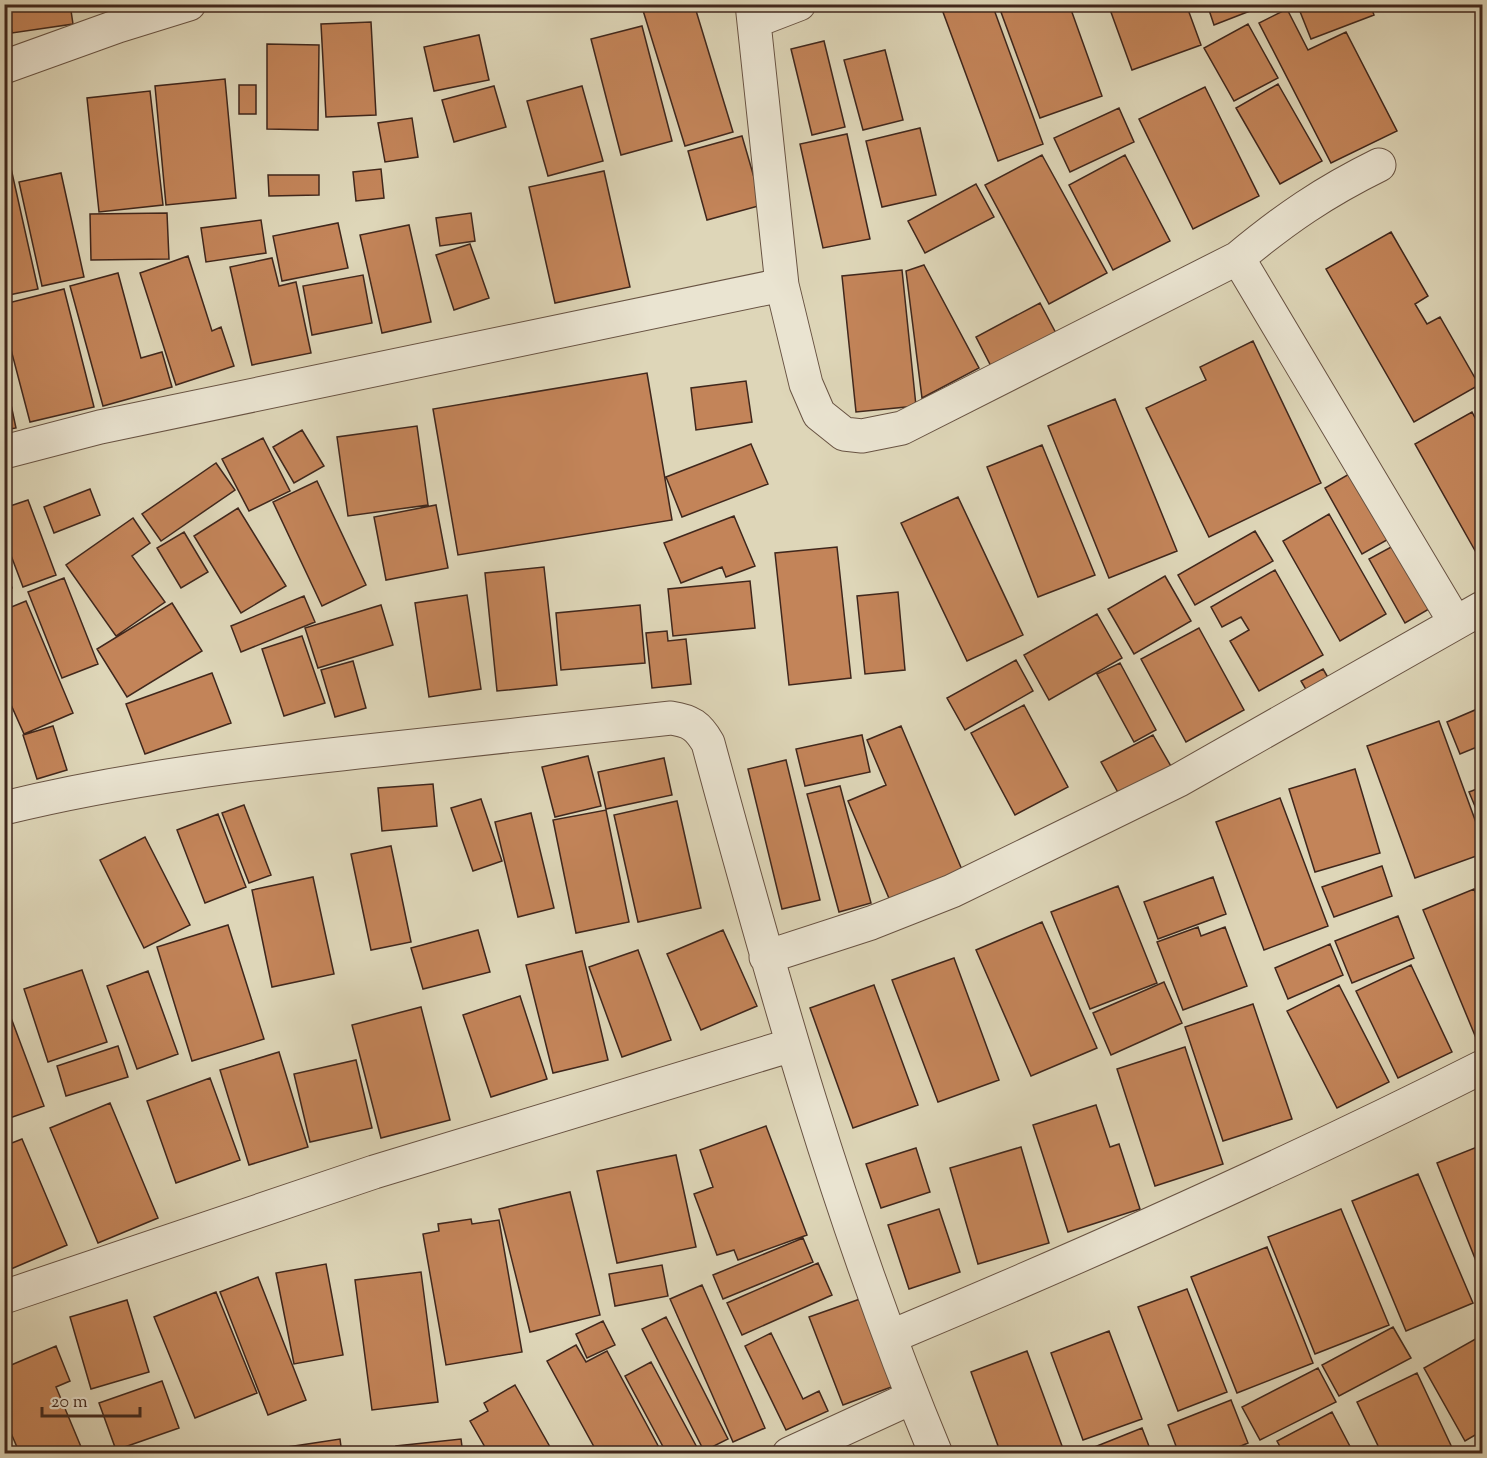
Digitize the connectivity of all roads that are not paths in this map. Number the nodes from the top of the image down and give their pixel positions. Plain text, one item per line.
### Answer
1 (189, 4) edge
2 (799, 4) edge
3 (754, 13) edge
4 (4, 67) edge
5 (1379, 165) dead end
6 (1238, 258) junction
7 (782, 285) junction
8 (4, 452) edge
9 (1469, 615) edge
10 (4, 808) edge
11 (766, 957) junction
12 (792, 1045) junction
13 (1482, 1067) edge
14 (4, 1297) edge
15 (890, 1337) junction
16 (913, 1397) junction
17 (789, 1454) edge
18 (936, 1454) edge

1 - 4 street
2 - 3 street
3 - 7 street
5 - 6 street
6 - 7 street
6 - 9 street
7 - 8 street
9 - 11 street
10 - 11 street
11 - 12 street
12 - 14 street
12 - 15 street
13 - 15 street
15 - 16 street
16 - 17 street
16 - 18 street

